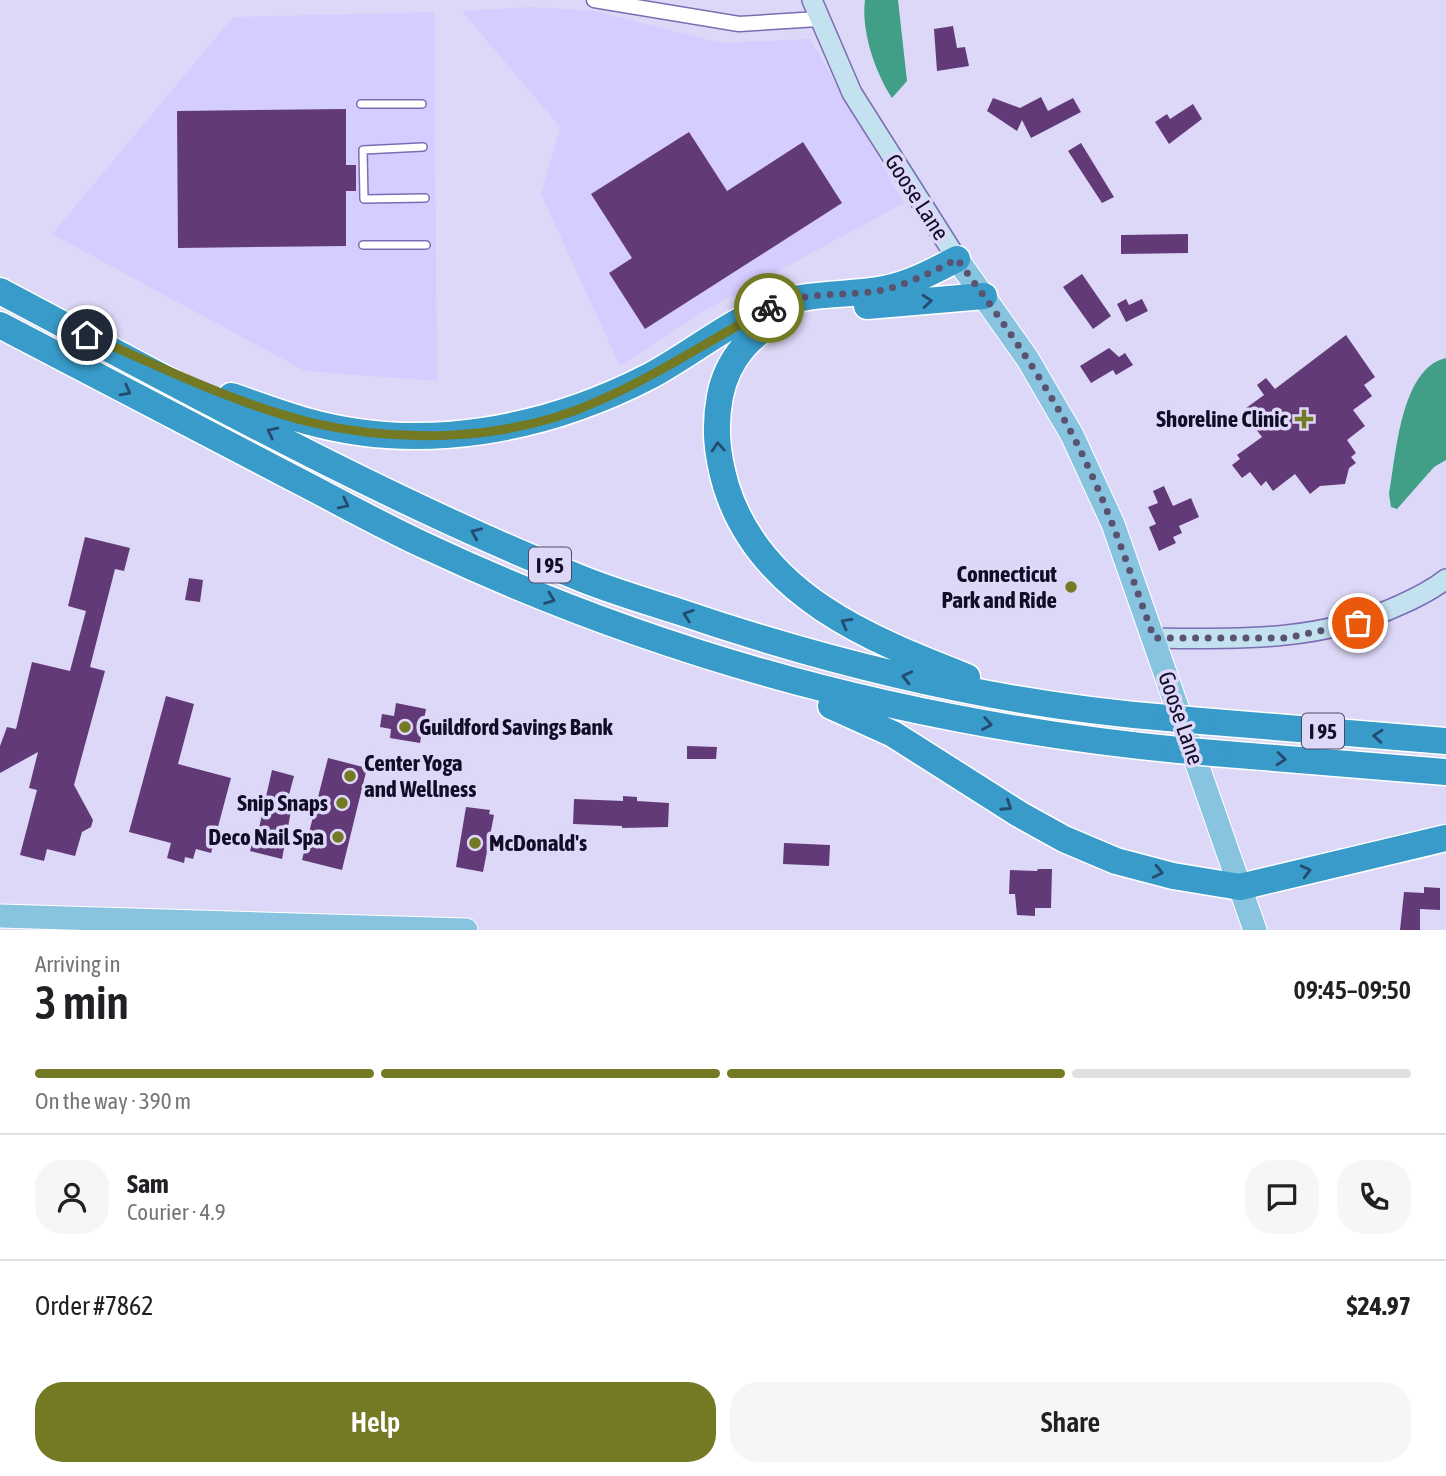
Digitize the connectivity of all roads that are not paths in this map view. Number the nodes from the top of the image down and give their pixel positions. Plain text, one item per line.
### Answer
1 (594, 0) edge
2 (816, 6) edge
3 (361, 104) dead end
4 (422, 104) dead end
5 (423, 147) dead end
6 (425, 198) dead end
7 (363, 245) dead end
8 (426, 245) dead end
9 (957, 259) junction
10 (0, 291) edge
11 (985, 296) junction
12 (63, 324) junction
13 (0, 325) edge
14 (1446, 579) edge
15 (1154, 638) junction
16 (706, 655) junction
17 (1155, 717) junction
18 (1446, 741) edge
19 (1446, 772) edge
20 (1446, 838) edge
21 (1240, 887) junction
22 (0, 916) edge
23 (466, 930) edge
24 (1255, 930) edge

1 - 2 street
2 - 9 street, Goose Lane
3 - 4 lane
5 - 6 lane
7 - 8 lane
9 - 11 main road, Goose Lane
9 - 12 highway
10 - 12 highway, I 95
11 - 15 main road, Goose Lane
17 -> 11 highway
17 -> 12 highway, I 95
13 -> 16 highway, I 95
14 - 15 street
15 - 21 main road, Goose Lane
16 -> 19 highway, I 95, bridge
16 -> 21 highway
18 -> 17 highway, I 95, bridge
21 -> 20 highway
21 - 24 main road, Goose Lane
22 - 23 main road

